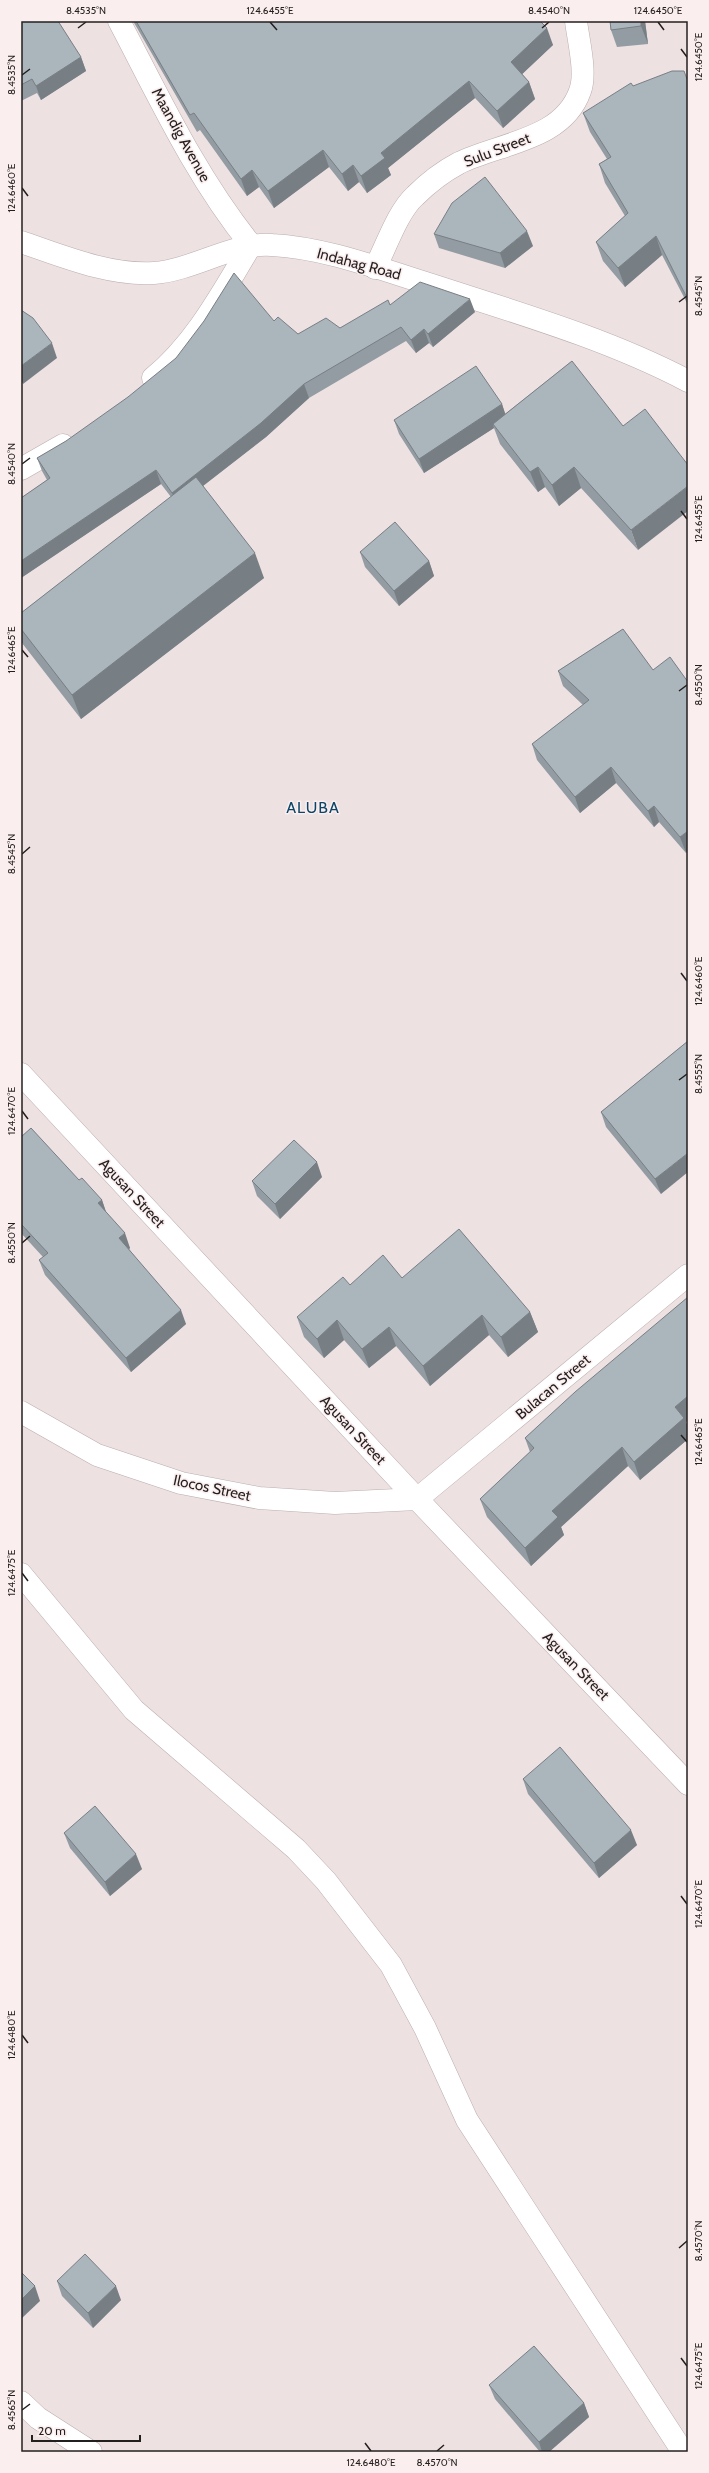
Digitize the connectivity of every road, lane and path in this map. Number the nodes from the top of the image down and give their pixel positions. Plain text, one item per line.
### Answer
1 (119, 21) edge
2 (576, 21) edge
3 (21, 242) edge
4 (251, 244) junction
5 (375, 268) junction
6 (688, 381) edge
7 (138, 390) edge
8 (83, 431) edge
9 (21, 469) edge
10 (21, 1074) edge
11 (688, 1275) edge
12 (21, 1412) edge
13 (417, 1498) junction
14 (21, 1574) edge
15 (688, 1784) edge
16 (21, 2402) edge
17 (91, 2452) edge
18 (683, 2452) edge

1 - 4 street, Maandig Avenue
2 - 5 street, Sulu Street
3 - 4 street, Indahag Road
4 - 5 street, Indahag Road
4 - 7 street
5 - 6 street, Indahag Road
8 - 9 street
10 - 13 street, Agusan Street
11 - 13 street, Bulacan Street
12 - 13 street, Ilocos Street
13 - 15 street, Agusan Street
14 - 18 street
16 - 17 street

